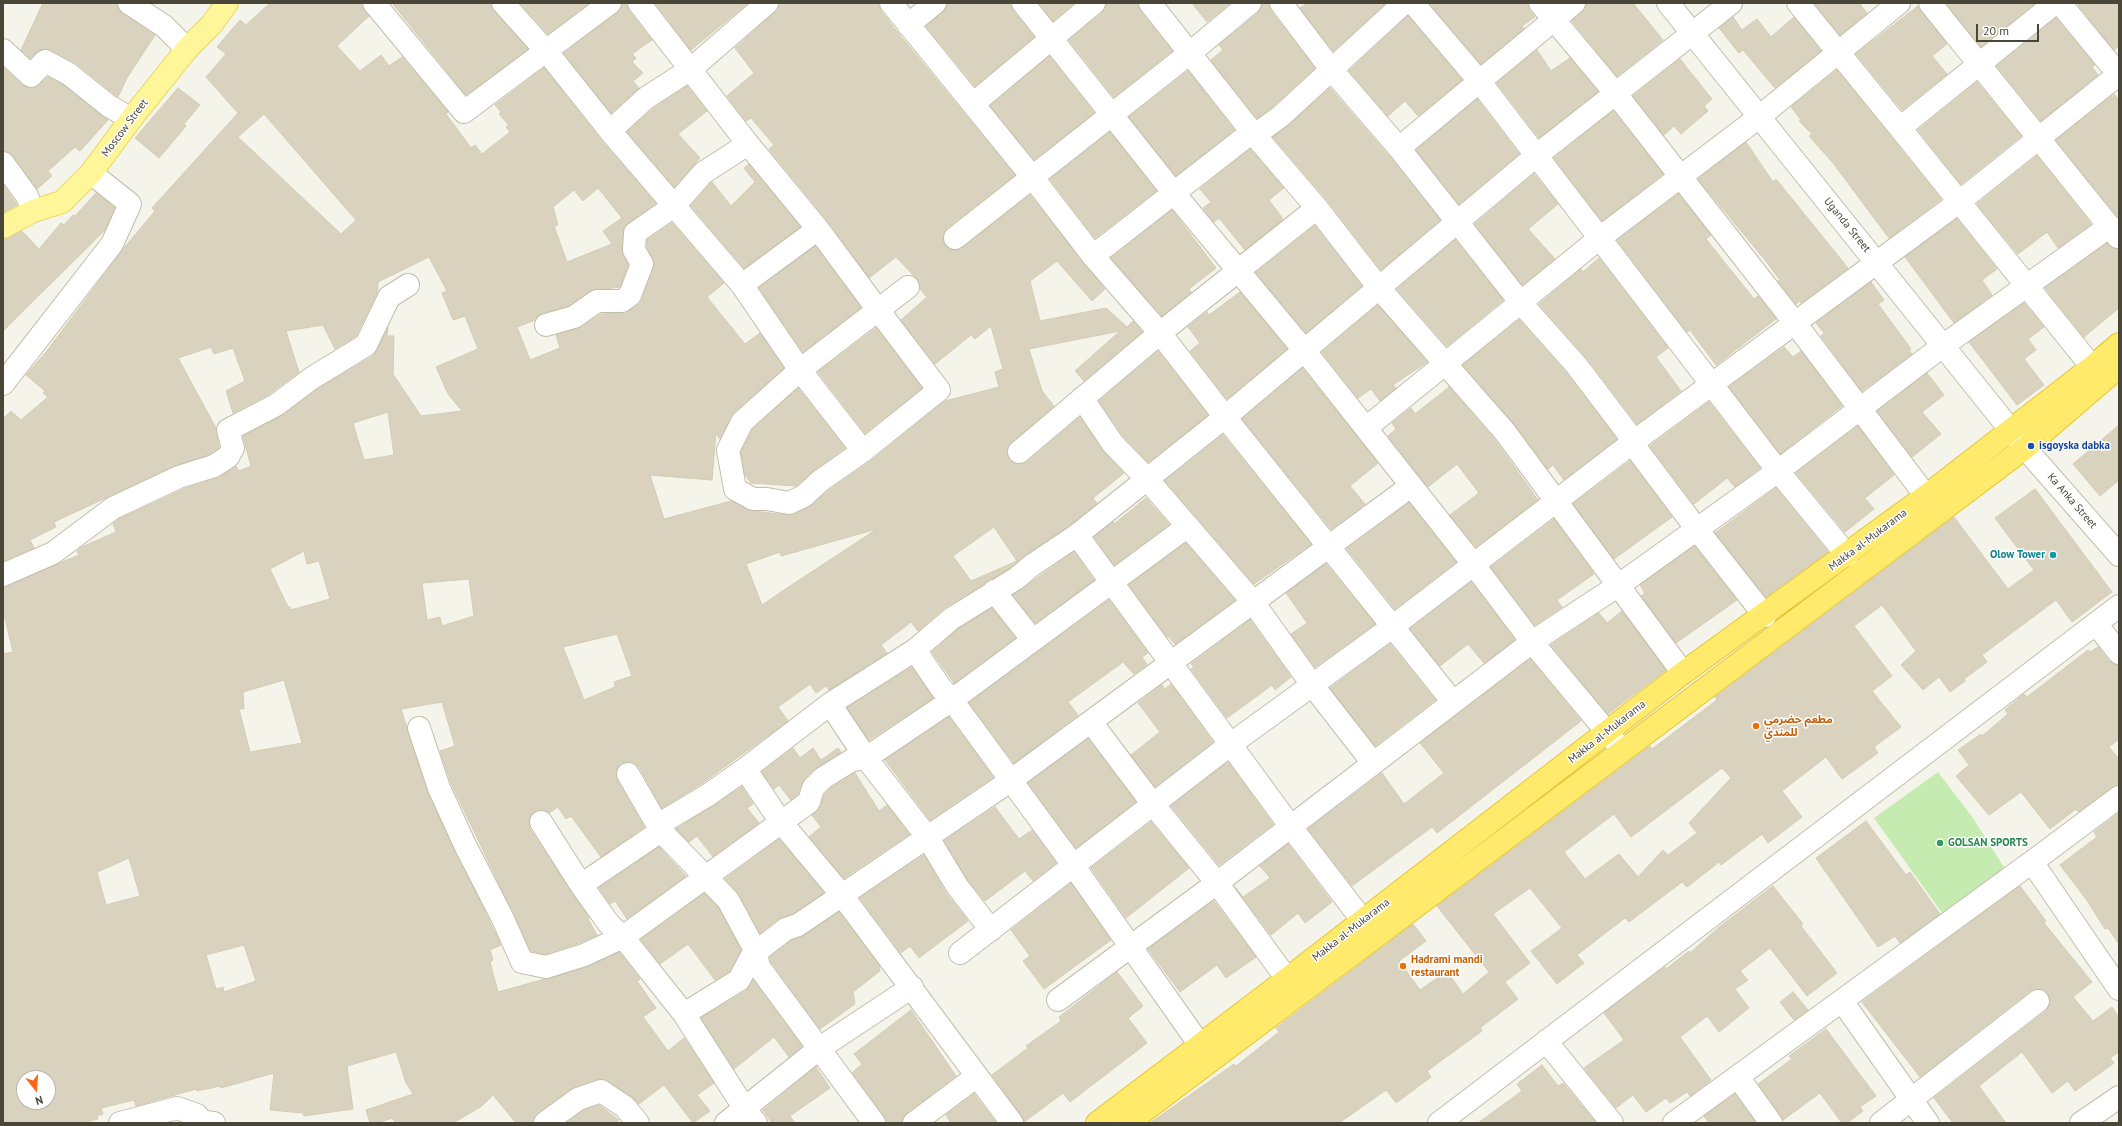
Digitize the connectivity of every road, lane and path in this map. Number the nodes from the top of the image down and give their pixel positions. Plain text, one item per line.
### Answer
1 (129, 3) edge
2 (227, 3) edge
3 (374, 3) edge
4 (503, 3) edge
5 (610, 3) edge
6 (640, 3) edge
7 (767, 3) edge
8 (892, 3) edge
9 (935, 3) edge
10 (1023, 3) edge
11 (1094, 3) edge
12 (1150, 3) edge
13 (1250, 3) edge
14 (1281, 3) edge
15 (1404, 3) edge
16 (1413, 3) edge
17 (1540, 3) edge
18 (1574, 3) edge
19 (1668, 3) edge
20 (1731, 3) edge
21 (1798, 3) edge
22 (1899, 3) edge
23 (1930, 3) edge
24 (2055, 3) edge
25 (2060, 3) edge
26 (1554, 20) junction
27 (908, 24) junction
28 (1692, 33) junction
29 (1051, 38) junction
30 (186, 49) junction
31 (3, 50) edge
32 (547, 52) junction
33 (1837, 52) junction
34 (1190, 54) junction
35 (1979, 64) junction
36 (691, 69) junction
37 (1331, 70) junction
38 (2119, 75) edge
39 (1480, 82) junction
40 (1616, 94) junction
41 (973, 104) junction
42 (1112, 115) junction
43 (1759, 117) junction
44 (130, 119) junction
45 (1900, 128) junction
46 (610, 131) junction
47 (1252, 132) junction
48 (2039, 138) junction
49 (748, 144) junction
50 (1399, 148) junction
51 (1537, 156) junction
52 (3, 163) edge
53 (91, 173) junction
54 (1680, 177) junction
55 (1033, 178) junction
56 (1173, 192) junction
57 (1959, 202) junction
58 (674, 206) junction
59 (1316, 208) junction
60 (33, 211) junction
61 (1456, 222) junction
62 (3, 227) edge
63 (818, 229) junction
64 (2114, 232) edge
65 (1600, 237) junction
66 (955, 238) dead end
67 (1093, 256) junction
68 (1877, 263) junction
69 (1240, 270) junction
70 (408, 285) dead end
71 (742, 285) junction
72 (908, 287) dead end
73 (2027, 287) junction
74 (1379, 288) junction
75 (1521, 303) junction
76 (878, 310) junction
77 (1795, 323) junction
78 (546, 325) dead end
79 (1160, 333) junction
80 (2119, 344) edge
81 (1944, 345) junction
82 (1304, 350) junction
83 (1445, 363) junction
84 (2092, 367) junction
85 (2119, 367) edge
86 (800, 370) junction
87 (3, 384) edge
88 (1711, 384) junction
89 (1082, 398) junction
90 (1859, 409) junction
91 (1225, 417) junction
92 (1366, 428) junction
93 (2011, 429) junction
94 (1632, 443) junction
95 (2025, 448) junction
96 (863, 451) junction
97 (1019, 452) dead end
98 (1778, 471) junction
99 (1147, 479) junction
100 (1411, 486) junction
101 (1926, 496) junction
102 (1557, 501) junction
103 (1188, 526) junction
104 (1696, 528) junction
105 (1077, 535) junction
106 (1329, 546) junction
107 (1847, 555) junction
108 (2119, 555) edge
109 (1474, 565) junction
110 (3, 576) edge
111 (1111, 582) junction
112 (1619, 585) junction
113 (994, 592) junction
114 (1253, 602) junction
115 (2119, 606) edge
116 (1764, 616) junction
117 (2096, 624) junction
118 (1392, 628) junction
119 (1032, 639) junction
120 (1532, 642) junction
121 (915, 650) junction
122 (2119, 653) edge
123 (1171, 662) junction
124 (1684, 673) junction
125 (1313, 686) junction
126 (952, 700) junction
127 (1453, 702) junction
128 (830, 704) junction
129 (1091, 722) junction
130 (419, 728) dead end
131 (1607, 732) junction
132 (1231, 744) junction
133 (1622, 750) junction
134 (866, 758) junction
135 (1372, 763) junction
136 (745, 769) junction
137 (628, 774) dead end
138 (1010, 781) junction
139 (2119, 797) edge
140 (1152, 803) junction
141 (541, 822) dead end
142 (781, 822) junction
143 (1291, 827) junction
144 (661, 831) junction
145 (928, 838) junction
146 (2032, 862) junction
147 (1073, 865) junction
148 (1438, 876) junction
149 (706, 877) junction
150 (1217, 883) junction
151 (581, 885) junction
152 (841, 894) junction
153 (1363, 921) junction
154 (991, 930) junction
155 (623, 937) junction
156 (1130, 946) junction
157 (755, 950) junction
158 (960, 953) dead end
159 (1287, 979) junction
160 (912, 987) junction
161 (2119, 989) edge
162 (1058, 1000) dead end
163 (1842, 1001) junction
164 (2038, 1001) dead end
165 (684, 1014) junction
166 (1546, 1041) junction
167 (1200, 1045) junction
168 (820, 1048) junction
169 (977, 1076) junction
170 (1738, 1077) junction
171 (2119, 1097) edge
172 (1910, 1100) junction
173 (750, 1116) edge
174 (120, 1123) edge
175 (214, 1123) edge
176 (545, 1123) edge
177 (638, 1123) edge
178 (726, 1123) edge
179 (874, 1123) edge
180 (914, 1123) edge
181 (1012, 1123) edge
182 (1097, 1123) edge
183 (1128, 1123) edge
184 (1439, 1123) edge
185 (1612, 1123) edge
186 (1674, 1123) edge
187 (1772, 1123) edge
188 (1881, 1123) edge
189 (1928, 1123) edge
190 (2081, 1123) edge

1 - 30 street
2 - 30 main road, Moscow Street
3 - 32 street
4 - 32 street
5 - 32 street
6 - 36 street
7 - 36 street
8 - 27 street
9 - 27 street
10 - 29 street
11 - 29 street
12 - 34 street
13 - 34 street
14 - 37 street
15 - 37 street
16 - 39 street
17 - 26 street
18 - 26 street
19 - 28 street, Uganda Street
20 - 28 street
21 - 33 street
22 - 33 street
23 - 35 street
24 - 35 street
25 - 38 street
26 - 39 street
26 - 40 street
27 - 41 street
28 - 40 street
28 - 43 street, Uganda Street
29 - 41 street
29 - 42 street
30 - 44 main road, Moscow Street
31 - 44 street
32 - 46 street
33 - 43 street
33 - 45 street
34 - 42 street
34 - 47 street
35 - 45 street
35 - 48 street
36 - 46 street
36 - 49 street
37 - 47 street
37 - 50 street
38 - 48 street
39 - 50 street
39 - 51 street
40 - 51 street
40 - 54 street
41 - 55 street
42 - 55 street
42 - 56 street
43 - 54 street
43 - 68 street, Uganda Street
44 - 53 main road, Moscow Street
45 - 57 street
46 - 58 street
47 - 56 street
47 - 59 street
48 - 57 street
48 - 64 street
49 - 58 street
49 - 63 street
50 - 61 street
51 - 61 street
51 - 65 street
52 - 60 street
53 - 60 main road, Moscow Street
53 - 87 street
54 - 65 street
54 - 77 street
55 - 66 street
55 - 67 street
56 - 67 street
56 - 69 street
57 - 68 street
57 - 73 street
58 - 71 street
58 - 78 street
59 - 69 street
59 - 74 street
60 - 62 main road, Moscow Street
61 - 74 street
61 - 75 street
63 - 71 street
63 - 76 street
64 - 73 street
65 - 75 street
65 - 88 street
67 - 79 street
68 - 77 street
68 - 81 street, Uganda Street
69 - 79 street
69 - 82 street
70 - 110 street
71 - 86 street
72 - 76 street
73 - 81 street
73 - 84 street
74 - 82 street
74 - 83 street
75 - 83 street
75 - 94 street
76 - 86 street
76 - 96 street
77 - 88 street
77 - 90 street
79 - 89 street
79 - 91 street
80 - 84 highway, Makka al-Mukarama
81 - 90 street
81 - 93 street, Uganda Street
82 - 91 street
82 - 92 street
83 - 92 street
83 - 102 street
84 - 93 highway, Makka al-Mukarama
85 - 95 highway, Makka al-Mukarama
86 - 96 street
86 - 96 street
88 - 94 street
88 - 98 street
89 - 97 street
89 - 99 street
90 - 98 street
90 - 101 street
91 - 99 street
91 - 106 street
92 - 100 street
93 - 95 street, Uganda Street
93 - 101 highway, Makka al-Mukarama
94 - 102 street
94 - 104 street
95 - 108 street, Ka Anka Street
95 - 133 highway, Makka al-Mukarama
98 - 104 street
98 - 107 street
99 - 103 street
99 - 105 street
100 - 106 street
100 - 109 street
101 - 107 highway, Makka al-Mukarama
102 - 109 street
102 - 112 street
103 - 111 street
103 - 114 street
104 - 112 street
104 - 116 street
105 - 111 street
105 - 113 street
106 - 114 street
106 - 118 street
107 - 116 highway, Makka al-Mukarama
109 - 118 street
109 - 120 street
111 - 119 street
111 - 123 street
112 - 120 street
112 - 124 street
113 - 119 street
113 - 121 street
114 - 123 street
114 - 125 street
115 - 117 street
116 - 124 highway, Makka al-Mukarama
117 - 122 street
117 - 166 street
118 - 125 street
118 - 127 street
119 - 126 street
120 - 127 street
120 - 131 street
121 - 126 street
121 - 128 street
123 - 129 street
123 - 132 street
124 - 131 highway, Makka al-Mukarama
125 - 132 street
125 - 135 street
126 - 134 street
126 - 138 street
127 - 135 street
128 - 134 street
128 - 136 street
129 - 138 street
129 - 140 street
130 - 155 street
131 - 133 street
131 - 148 highway, Makka al-Mukarama
132 - 140 street
132 - 143 street
133 - 148 highway, Makka al-Mukarama
134 - 142 street
134 - 145 street
135 - 143 street
136 - 142 street
136 - 144 street
137 - 144 street
138 - 145 street
138 - 147 street
139 - 146 street
140 - 147 street
140 - 150 street
141 - 151 street
142 - 149 street
142 - 152 street
143 - 150 street
143 - 153 street
144 - 149 street
144 - 151 street
145 - 152 street
145 - 154 street
146 - 161 street
146 - 163 street
147 - 154 street
147 - 156 street
148 - 153 highway, Makka al-Mukarama
148 - 183 highway, Makka al-Mukarama
149 - 155 street
149 - 157 street
150 - 156 street
150 - 159 street
151 - 155 street
152 - 157 street
152 - 160 street
153 - 159 highway, Makka al-Mukarama
154 - 158 street
155 - 165 street
156 - 162 street
156 - 167 street
157 - 165 street
157 - 168 street
159 - 167 highway, Makka al-Mukarama
160 - 168 street
160 - 169 street
163 - 170 street
163 - 172 street
164 - 172 street
165 - 173 street
166 - 184 street
166 - 185 street
167 - 182 highway, Makka al-Mukarama
168 - 173 street
168 - 179 street
169 - 180 street
169 - 181 street
170 - 186 street
170 - 187 street
171 - 190 street
172 - 188 street
172 - 189 street
173 - 178 street
174 - 175 street
176 - 177 street

